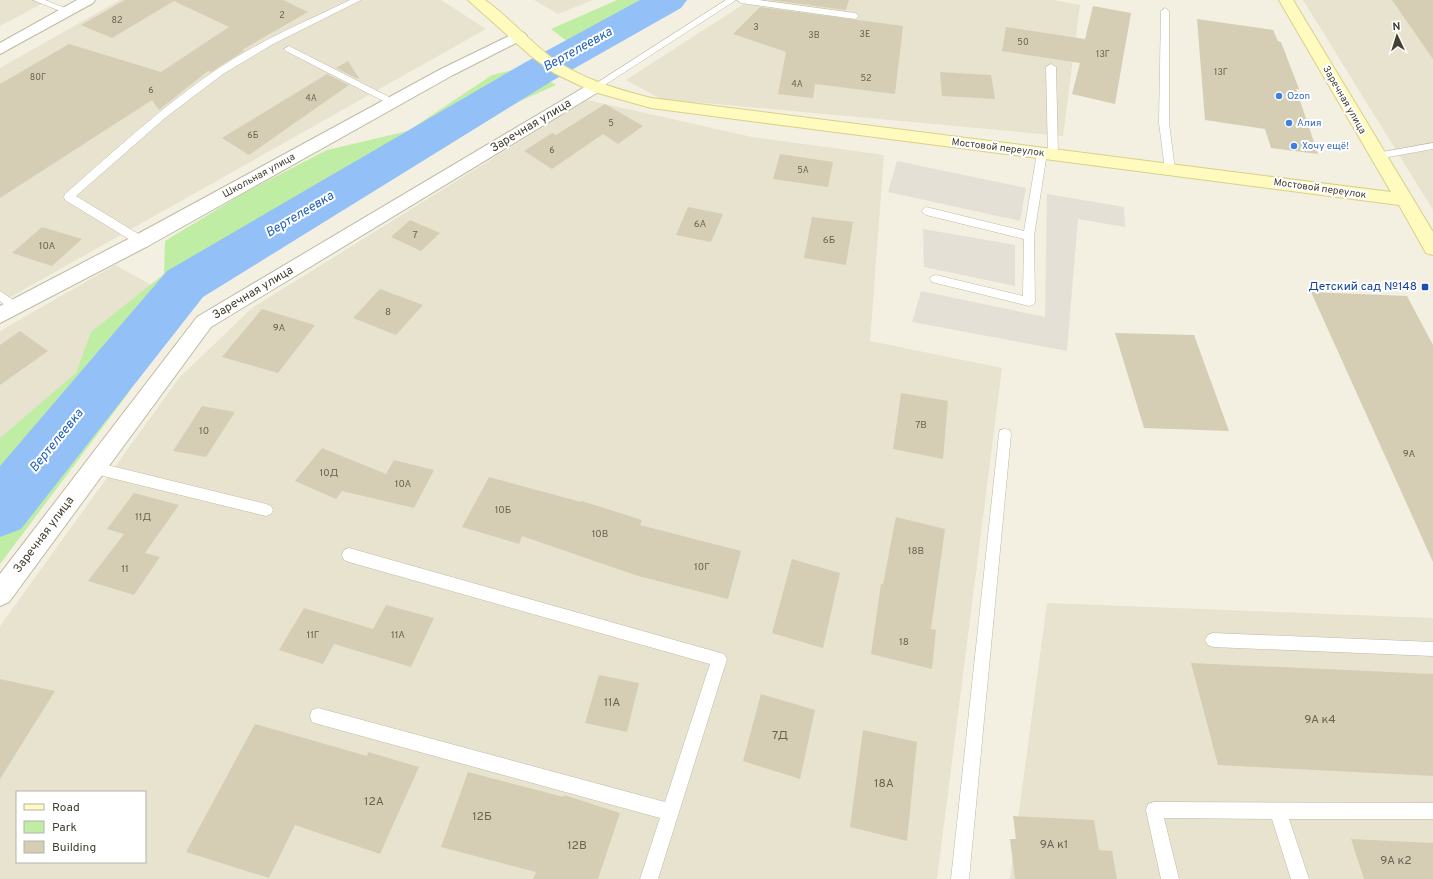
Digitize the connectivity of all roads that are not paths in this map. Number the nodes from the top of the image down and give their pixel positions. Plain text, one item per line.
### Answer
1 (37, 0) edge
2 (88, 0) edge
3 (357, 0) edge
4 (475, 0) edge
5 (732, 0) edge
6 (741, 0) edge
7 (1286, 0) edge
8 (68, 11) junction
9 (1165, 11) dead end
10 (855, 16) dead end
11 (519, 36) junction
12 (289, 49) dead end
13 (0, 50) edge
14 (1050, 67) dead end
15 (594, 88) junction
16 (392, 102) junction
17 (1433, 146) edge
18 (1048, 154) junction
19 (1377, 156) junction
20 (1170, 170) junction
21 (1404, 200) junction
22 (926, 211) dead end
23 (1029, 236) junction
24 (141, 241) junction
25 (1433, 248) edge
26 (936, 279) dead end
27 (0, 295) edge
28 (8, 311) edge
29 (1005, 434) dead end
30 (95, 468) junction
31 (266, 510) dead end
32 (349, 555) dead end
33 (0, 594) edge
34 (1213, 640) dead end
35 (1433, 649) edge
36 (318, 716) dead end
37 (1278, 810) junction
38 (1433, 811) edge
39 (670, 812) junction
40 (649, 879) edge
41 (960, 879) edge
42 (1170, 879) edge
43 (1300, 879) edge

1 - 8 lane
2 - 8 street
3 - 24 lane
4 - 11 street, Мостовой переулок
5 - 15 lane
6 - 10 lane
7 - 19 street, Заречная улица
8 - 13 street
9 - 20 lane
11 - 15 street, Мостовой переулок
11 - 16 street, Школьная улица
12 - 16 lane
14 - 18 lane
15 - 18 street, Мостовой переулок
15 - 30 street, Заречная улица
16 - 24 street, Школьная улица
17 - 19 lane
18 - 20 street, Мостовой переулок
18 - 23 lane
19 - 21 street, Заречная улица
20 - 21 street, Мостовой переулок
21 - 25 street, Заречная улица
22 - 23 lane
23 - 26 lane
24 - 28 street, Школьная улица
27 - 28 lane
29 - 41 lane
30 - 31 lane
30 - 33 street, Заречная улица
32 - 39 lane
34 - 35 lane
36 - 39 lane
37 - 38 lane
37 - 42 lane
37 - 43 lane
39 - 40 lane

